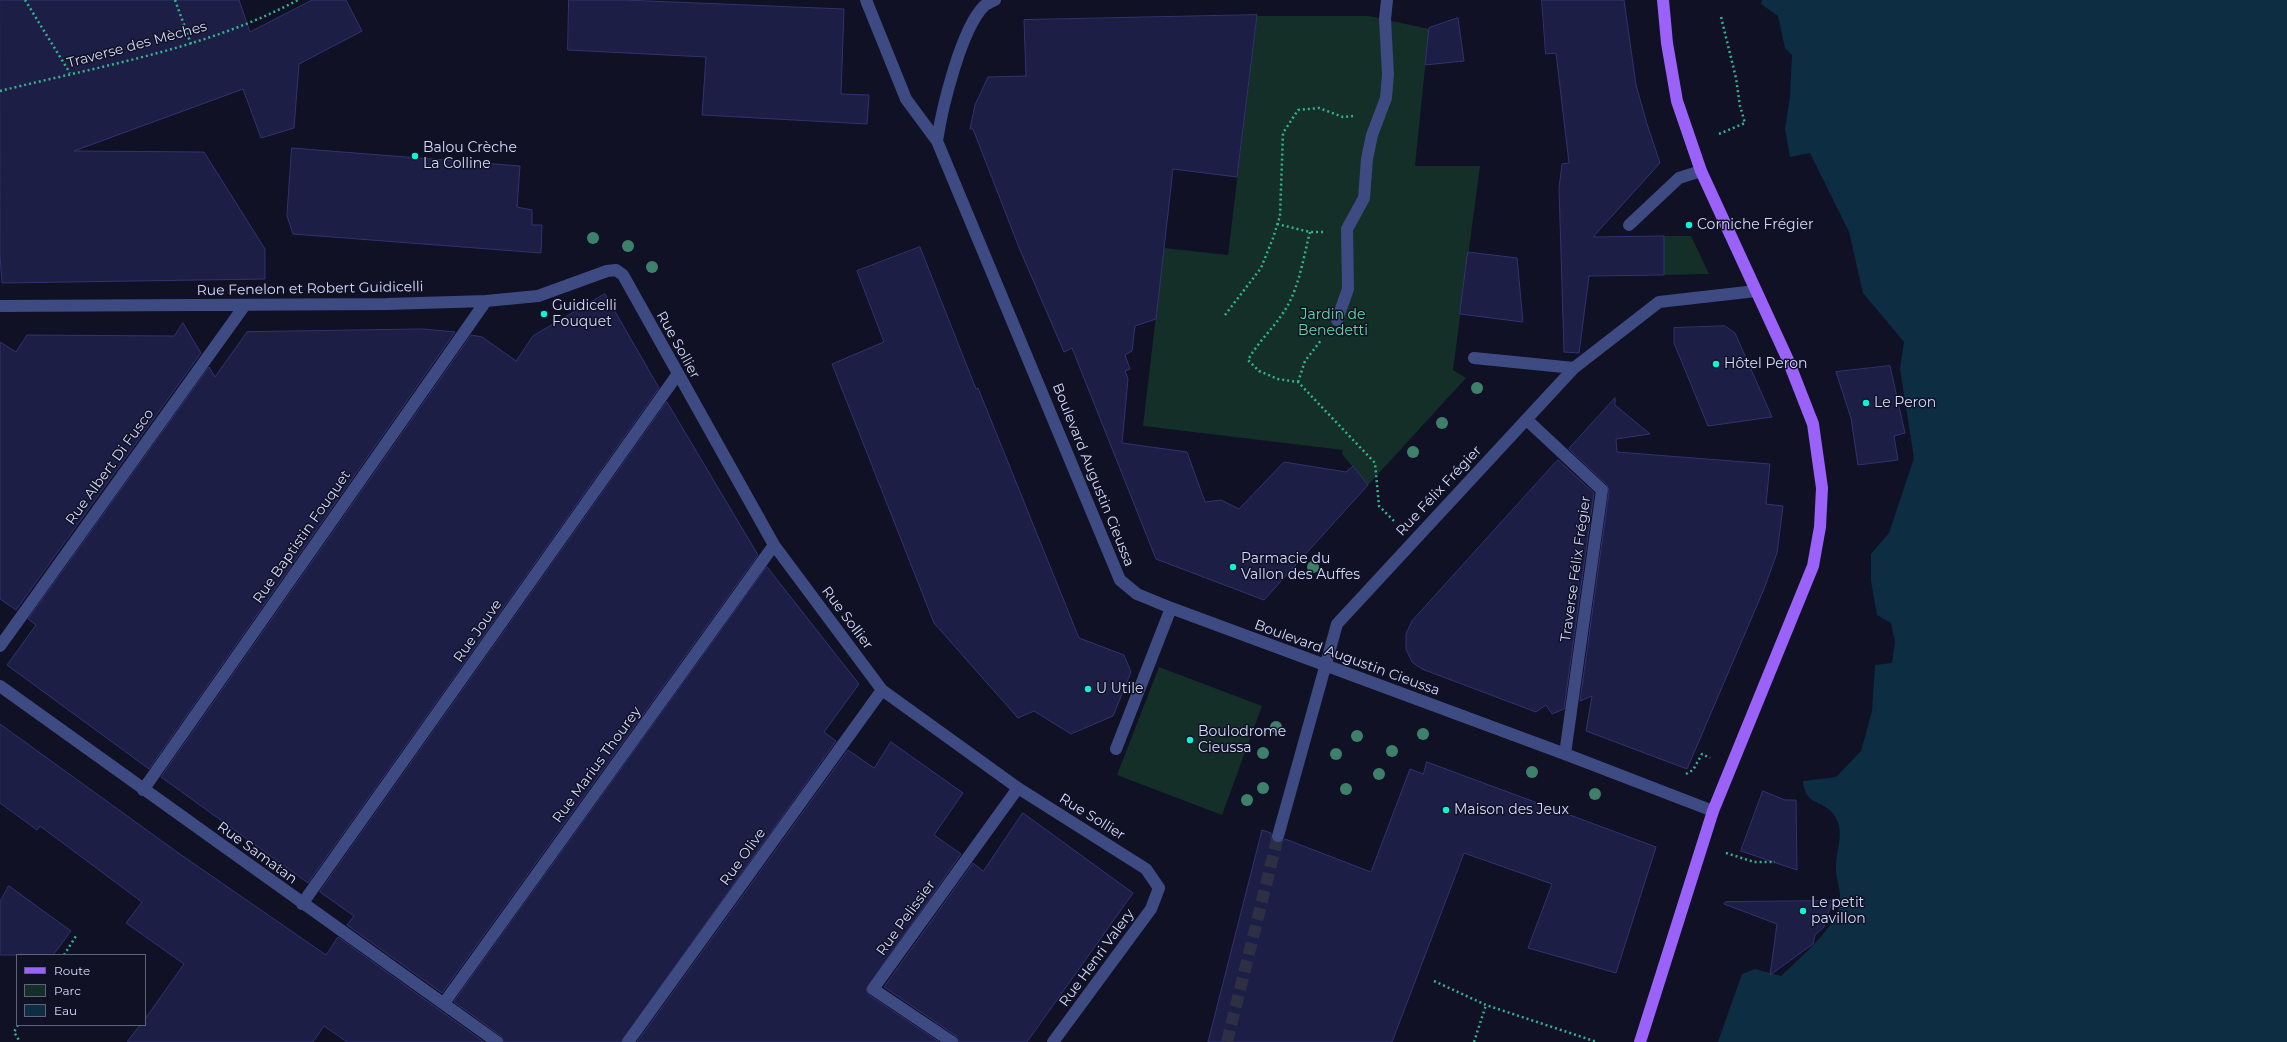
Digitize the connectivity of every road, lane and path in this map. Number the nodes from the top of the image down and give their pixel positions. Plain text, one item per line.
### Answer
1 (25, 0) edge
2 (175, 0) edge
3 (298, 0) edge
4 (866, 0) edge
5 (995, 0) edge
6 (1387, 0) edge
7 (1662, 0) edge
8 (1721, 17) dead end
9 (191, 44) junction
10 (70, 73) junction
11 (0, 90) edge
12 (1380, 114) junction
13 (1719, 134) dead end
14 (937, 141) junction
15 (1701, 171) junction
16 (1277, 224) junction
17 (1630, 225) dead end
18 (1347, 231) junction
19 (1310, 232) junction
20 (616, 270) joint
21 (1756, 291) junction
22 (486, 301) junction
23 (245, 305) junction
24 (0, 306) edge
25 (1225, 315) dead end
26 (1337, 320) joint
27 (1474, 358) dead end
28 (1574, 368) junction
29 (677, 374) junction
30 (1298, 382) junction
31 (1527, 420) junction
32 (1413, 541) junction
33 (774, 545) junction
34 (1171, 608) junction
35 (0, 646) edge
36 (1326, 665) junction
37 (0, 686) edge
38 (882, 690) junction
39 (1116, 749) dead end
40 (1565, 754) junction
41 (1714, 760) dead end
42 (1683, 775) dead end
43 (1018, 788) junction
44 (143, 790) junction
45 (1712, 811) junction
46 (1278, 836) tunnel mouth
47 (1726, 853) dead end
48 (1775, 862) dead end
49 (1159, 888) joint
50 (302, 904) junction
51 (76, 936) dead end
52 (65, 954) edge
53 (1434, 981) dead end
54 (444, 1003) junction
55 (1486, 1006) junction
56 (17, 1026) edge
57 (20, 1042) edge
58 (497, 1042) edge
59 (628, 1042) edge
60 (952, 1042) edge
61 (1053, 1042) edge
62 (1474, 1042) edge
63 (1597, 1042) edge
64 (1640, 1042) edge

1 - 10 path
2 - 9 path
3 - 9 path, Traverse des Mèches
4 - 14 street, Boulevard Augustin Cieussa
5 - 14 street
6 - 12 street
7 - 15 main road
8 - 13 path
9 - 10 path, Traverse des Mèches
10 - 11 path, Traverse des Mèches
12 - 16 path
12 - 18 street
14 - 34 street, Boulevard Augustin Cieussa
15 - 17 street
15 - 21 main road
16 - 19 path
16 - 25 path
18 - 19 path
18 - 26 street
19 - 30 path
20 - 22 street, Rue Fenelon et Robert Guidicelli
20 - 29 street, Rue Sollier
21 - 28 street, Rue Félix Frégier
21 - 45 main road
22 - 23 street, Rue Fenelon et Robert Guidicelli
22 - 44 street, Rue Baptistin Fouquet
23 - 24 street, Rue Fenelon et Robert Guidicelli
23 - 35 street, Rue Albert Di Fusco
26 - 30 path
27 - 28 street
28 - 31 street, Rue Félix Frégier
29 - 33 street, Rue Sollier
29 - 50 street, Rue Jouve
30 - 32 path
31 - 32 street, Rue Félix Frégier
31 - 40 street, Traverse Félix Frégier
32 - 36 street, Rue Félix Frégier
33 - 38 street, Rue Sollier
33 - 54 street, Rue Marius Thourey
34 - 36 street, Boulevard Augustin Cieussa
34 - 39 street
36 - 40 street, Boulevard Augustin Cieussa
36 - 46 street, Rue Félix Frégier
37 - 44 street, Rue Samatan
38 - 43 street, Rue Sollier
38 - 59 street, Rue Olive
40 - 45 street, Boulevard Augustin Cieussa
41 - 42 path
43 - 49 street, Rue Sollier
43 - 60 street, Rue Pelissier
44 - 50 street, Rue Samatan
45 - 64 main road
47 - 48 path
49 - 61 street, Rue Henri Valery
50 - 54 street, Rue Samatan
51 - 52 path
53 - 55 path
54 - 58 street, Rue Samatan
55 - 62 path
55 - 63 path
56 - 57 path

